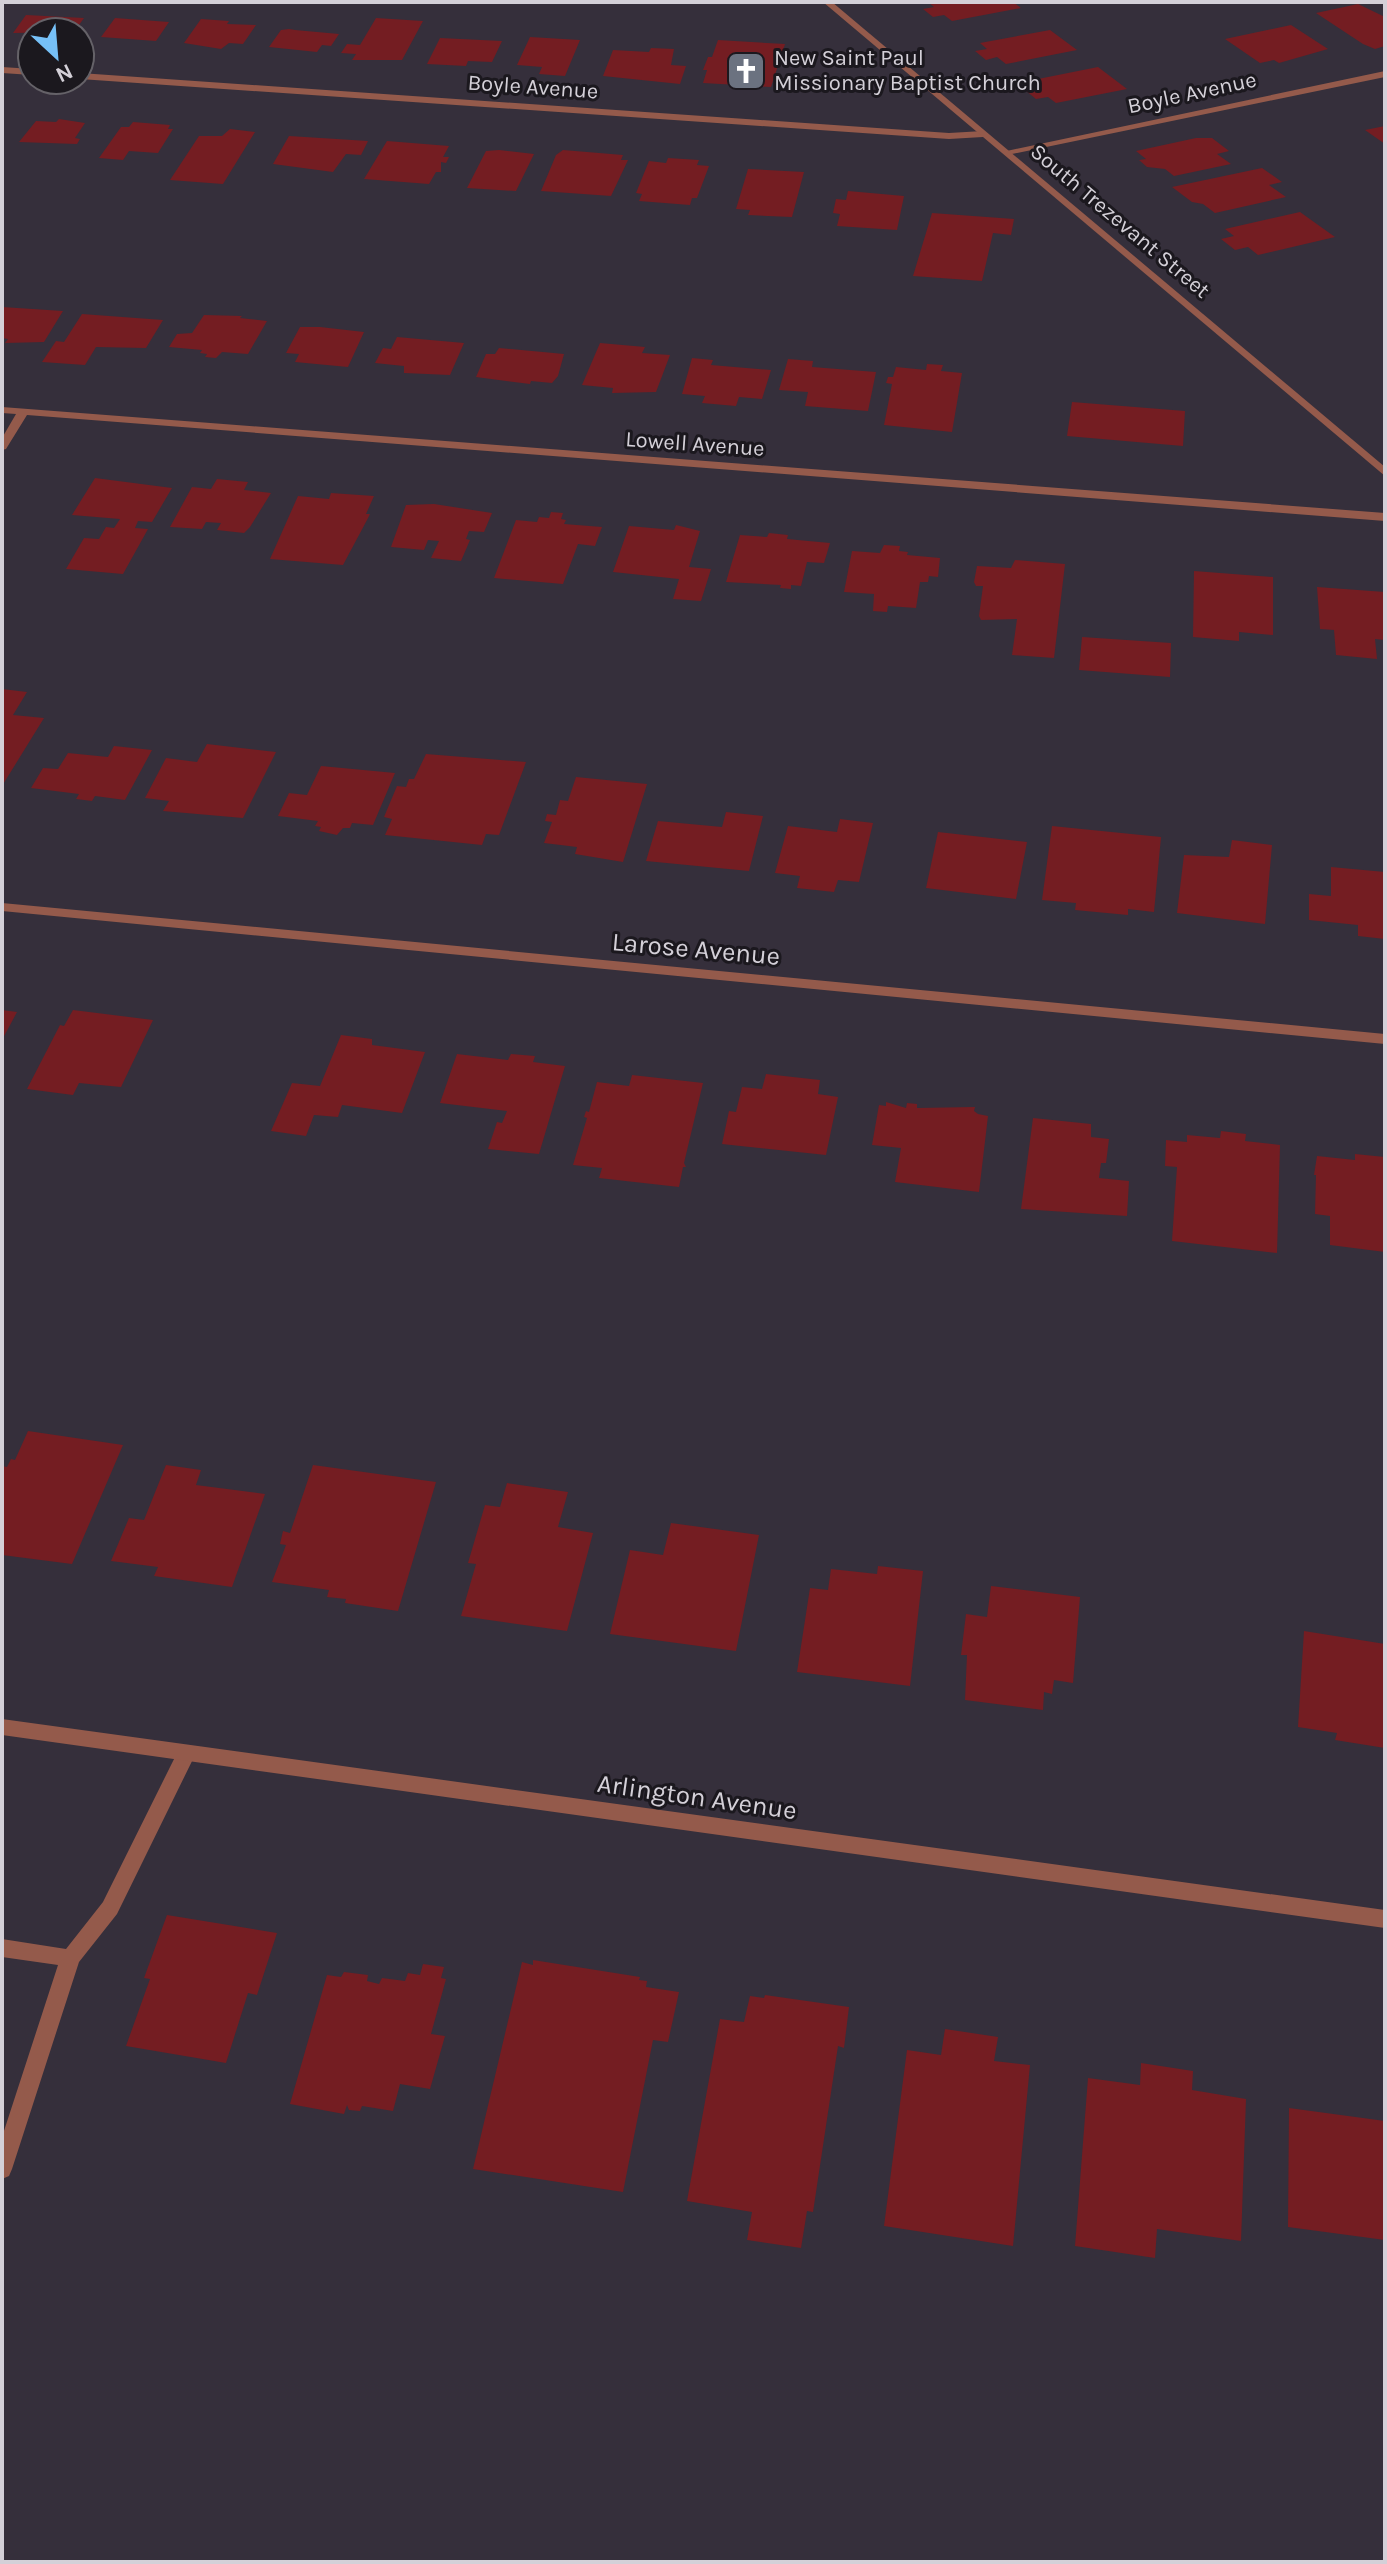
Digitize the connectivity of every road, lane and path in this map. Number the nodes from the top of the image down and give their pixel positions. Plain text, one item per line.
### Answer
1 (827, 2) edge
2 (1385, 74) edge
3 (96, 77) edge
4 (983, 134) junction
5 (1007, 152) junction
6 (2, 410) edge
7 (23, 412) junction
8 (2, 447) edge
9 (1385, 473) edge
10 (1385, 517) edge
11 (2, 907) edge
12 (1385, 1039) edge
13 (2, 1727) edge
14 (187, 1753) junction
15 (1385, 1919) edge
16 (2, 1948) edge
17 (70, 1958) junction
18 (2, 2169) edge

1 - 4 street, South Trezevant Street
2 - 5 street, Boyle Avenue
3 - 4 street, Boyle Avenue
4 - 5 street, South Trezevant Street
5 - 9 street, South Trezevant Street
6 - 7 street, Lowell Avenue
7 - 8 street
7 - 10 street, Lowell Avenue
11 - 12 street, Larose Avenue
13 - 14 street, Arlington Avenue
14 - 15 street, Arlington Avenue
14 - 17 street
16 - 17 street
17 - 18 street

